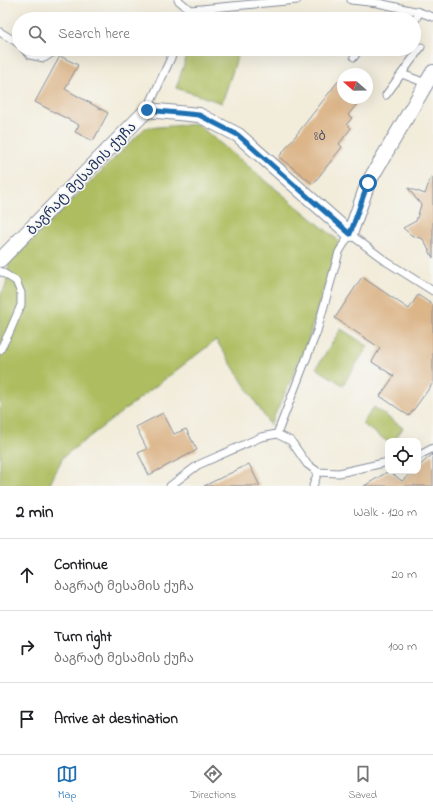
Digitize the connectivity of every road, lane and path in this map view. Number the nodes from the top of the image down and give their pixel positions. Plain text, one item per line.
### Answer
1 (178, 0) edge
2 (297, 0) edge
3 (351, 0) edge
4 (190, 10) joint
5 (419, 12) edge
6 (421, 13) edge
7 (433, 17) edge
8 (0, 32) edge
9 (12, 39) edge
10 (37, 56) edge
11 (47, 56) edge
12 (172, 56) edge
13 (415, 56) edge
14 (402, 74) junction
15 (431, 80) edge
16 (386, 95) dead end
17 (147, 110) junction
18 (350, 234) junction
19 (0, 260) edge
20 (0, 271) edge
21 (433, 291) edge
22 (0, 350) edge
23 (277, 434) junction
24 (433, 448) edge
25 (421, 454) edge
26 (385, 463) edge
27 (318, 472) junction
28 (170, 486) edge
29 (313, 486) edge

1 - 4 lane
2 - 4 lane
3 - 5 lane
6 - 7 lane
8 - 9 lane
10 - 11 lane
12 - 17 lane
13 - 14 lane
14 - 15 lane
14 - 16 lane
15 - 18 street
17 - 18 street, ბაგრატ მესამის ქუჩა
17 - 19 street, ბაგრატ მესამის ქუჩა
18 - 21 lane
18 - 23 lane
20 - 22 lane
23 - 27 lane
23 - 28 lane
24 - 25 lane
26 - 27 lane
27 - 29 lane

